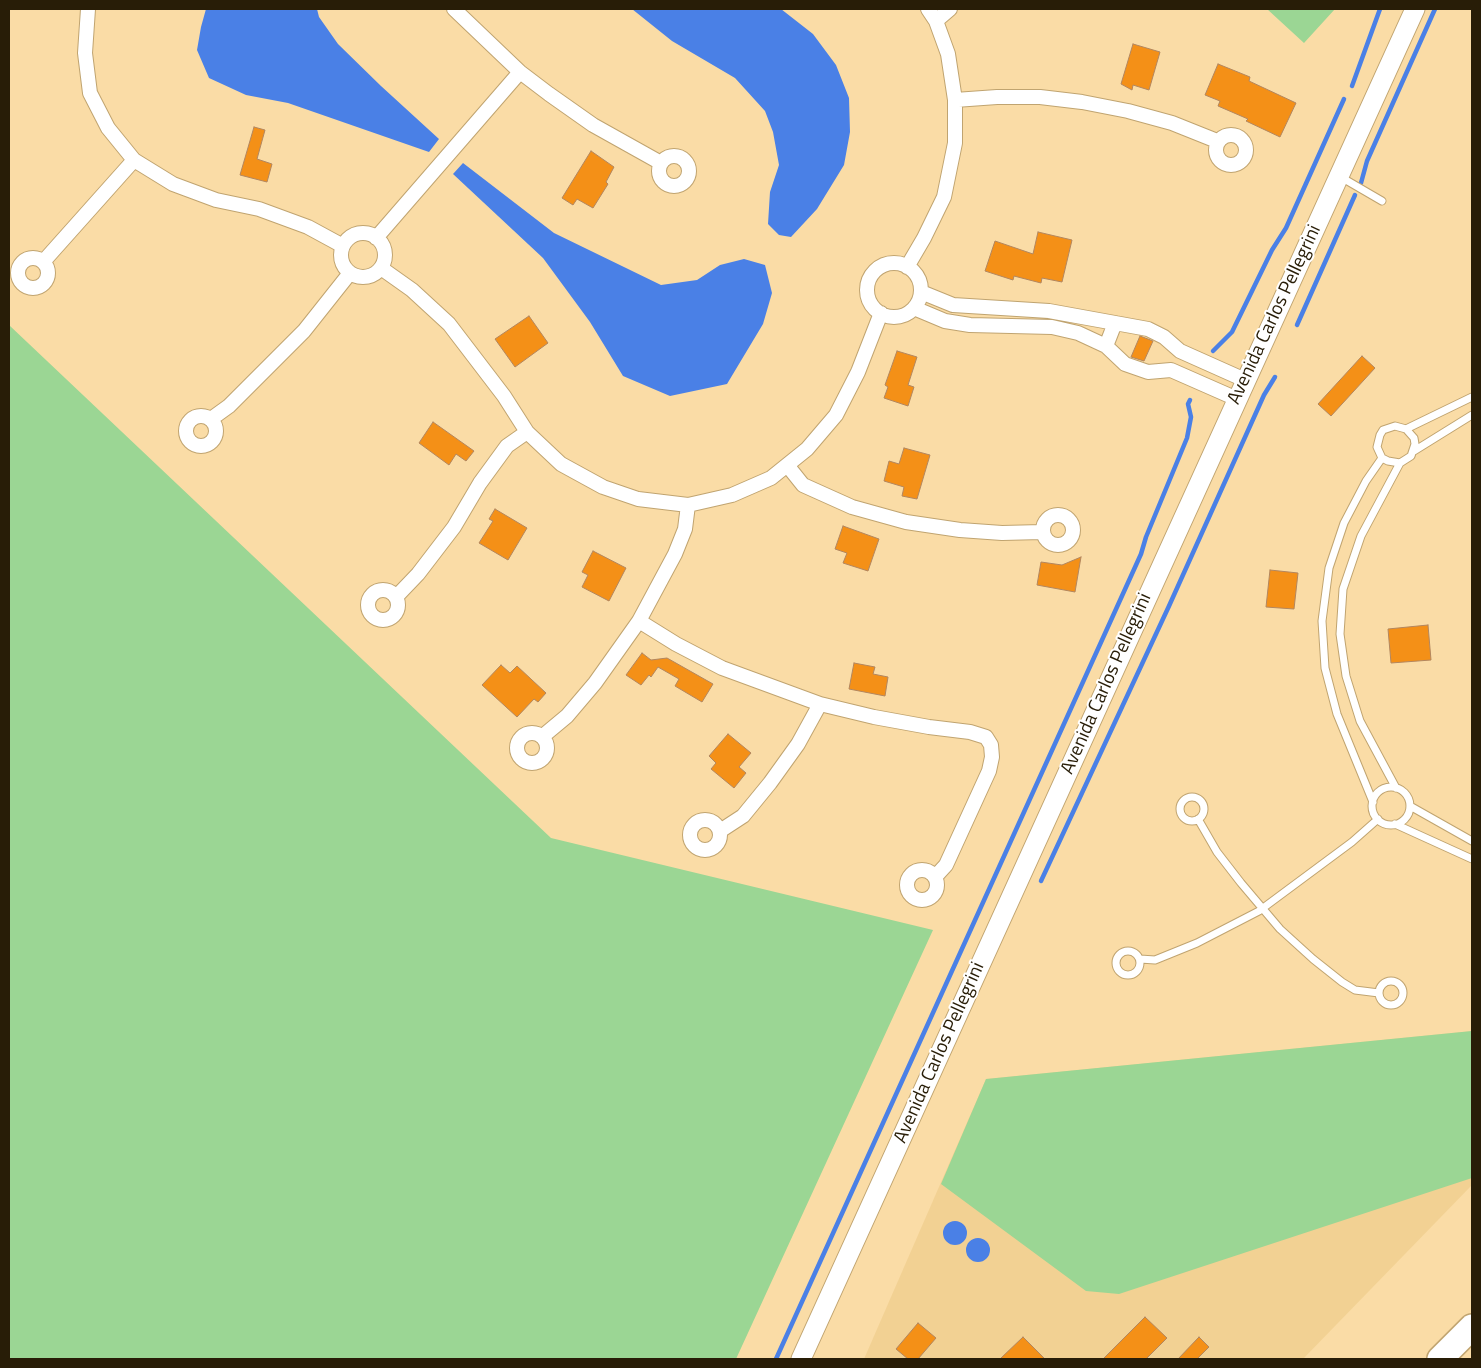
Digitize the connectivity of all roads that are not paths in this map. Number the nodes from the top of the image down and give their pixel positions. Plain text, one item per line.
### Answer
1 (88, 9) edge
2 (454, 9) edge
3 (928, 9) edge
4 (950, 9) edge
5 (1415, 9) edge
6 (936, 21) junction
7 (520, 72) junction
8 (955, 100) junction
9 (1218, 141) dead end
10 (134, 160) junction
11 (661, 163) dead end
12 (1339, 176) junction
13 (1382, 201) dead end
14 (376, 238) junction
15 (344, 246) junction
16 (43, 262) dead end
17 (908, 267) junction
18 (381, 268) junction
19 (350, 273) junction
20 (921, 292) junction
21 (914, 308) junction
22 (881, 314) junction
23 (1115, 322) junction
24 (1106, 346) junction
25 (1180, 351) junction
26 (1171, 370) junction
27 (1245, 380) junction
28 (1472, 397) edge
29 (1237, 399) junction
30 (1472, 415) edge
31 (211, 419) dead end
32 (1406, 428) junction
33 (527, 432) junction
34 (1414, 451) junction
35 (1382, 458) junction
36 (1400, 463) junction
37 (787, 465) junction
38 (688, 505) junction
39 (1042, 532) dead end
40 (396, 597) dead end
41 (639, 620) junction
42 (820, 704) junction
43 (542, 736) dead end
44 (1396, 788) junction
45 (1372, 802) junction
46 (1410, 806) junction
47 (1198, 819) dead end
48 (1378, 819) junction
49 (1395, 824) junction
50 (720, 832) dead end
51 (1472, 841) edge
52 (1472, 859) edge
53 (936, 877) dead end
54 (1262, 908) junction
55 (1140, 959) dead end
56 (1379, 993) dead end
57 (1472, 1327) edge
58 (801, 1359) edge
59 (1440, 1359) edge

1 - 10 street
2 - 7 street
3 - 6 street
4 - 6 street
5 - 12 main road, Avenida Carlos Pellegrini
6 - 8 street
7 - 11 street
7 - 14 street
8 - 9 street
8 - 17 street
10 - 15 street
10 - 16 street
12 - 13 lane
12 - 27 main road, Avenida Carlos Pellegrini
14 - 15 street
14 - 18 street
15 - 19 street
17 - 20 street
17 - 22 street
18 - 19 street
18 - 33 street
19 - 31 street
20 - 21 street
20 - 23 street
21 - 22 street
21 - 24 street
22 - 37 street
23 - 24 street
23 - 25 street
24 - 26 street
25 - 26 street
25 - 27 street
26 - 29 street
27 - 29 main road, Avenida Carlos Pellegrini
28 - 32 lane
29 - 58 main road, Avenida Carlos Pellegrini
30 - 34 lane
32 - 34 lane
32 - 35 lane
33 - 38 street
33 - 40 street
34 - 36 lane
35 - 36 lane
35 - 45 lane
36 - 44 lane
37 - 38 street
37 - 39 street
38 - 41 street
41 - 42 street
41 - 43 street
42 - 50 street
42 - 53 street
44 - 45 lane
44 - 46 lane
45 - 48 lane
46 - 49 lane
46 - 51 lane
47 - 54 lane
48 - 49 lane
48 - 54 lane
49 - 52 lane
54 - 55 lane
54 - 56 lane
57 - 59 highway

